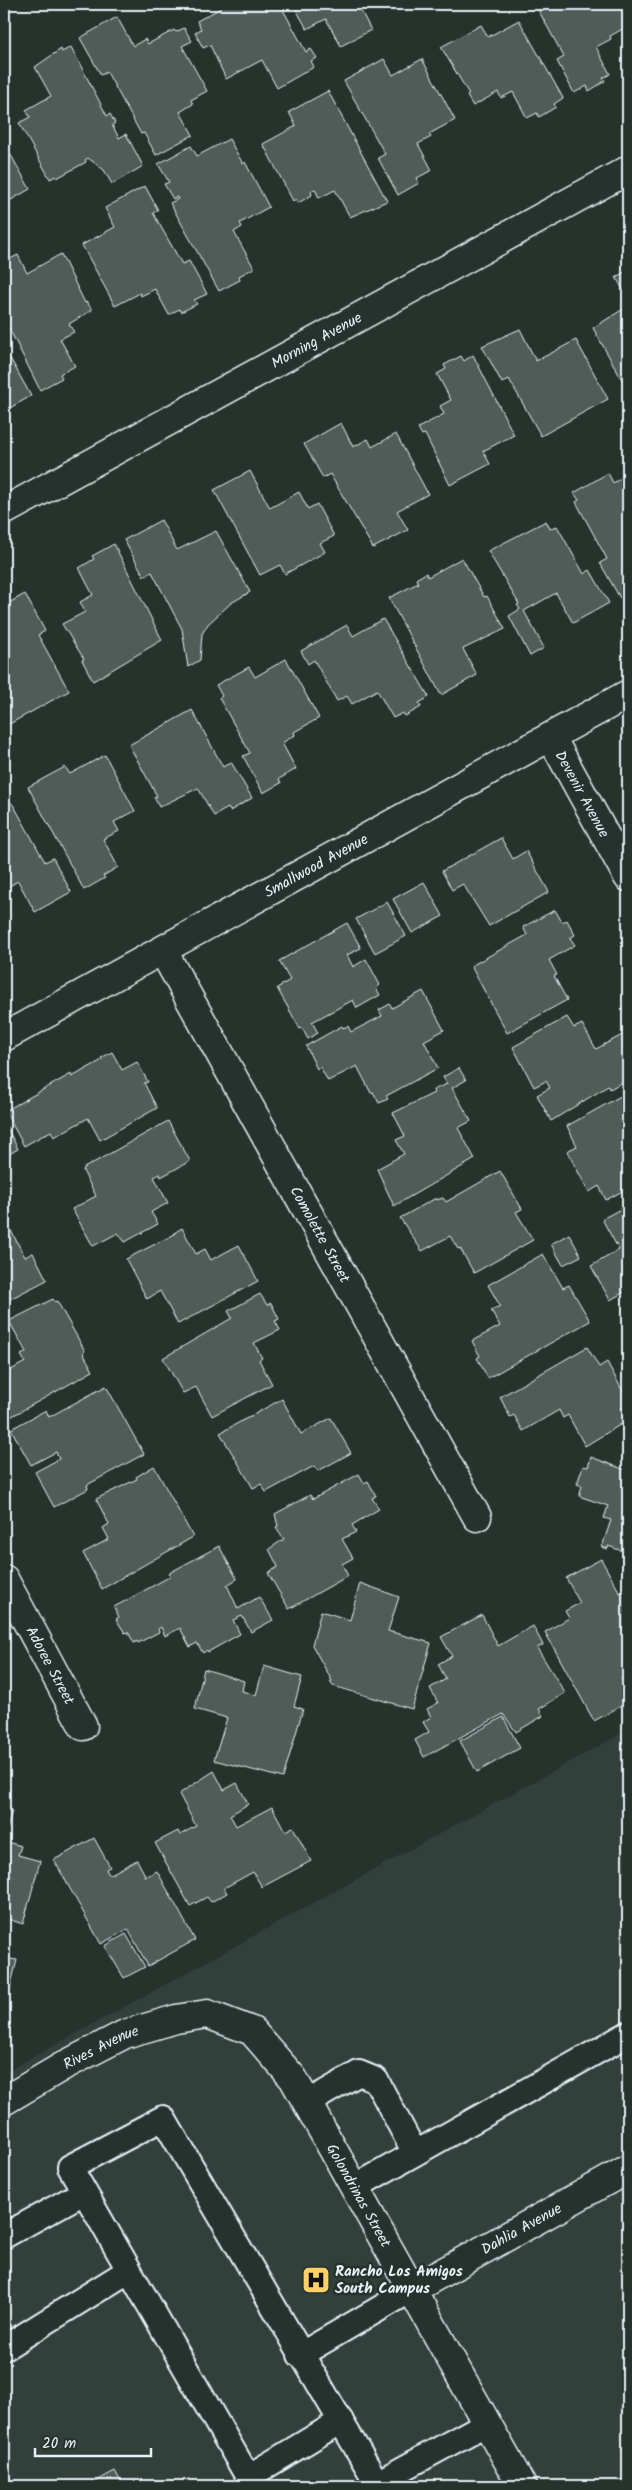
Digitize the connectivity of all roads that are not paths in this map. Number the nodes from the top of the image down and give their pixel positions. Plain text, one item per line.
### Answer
1 (628, 170) edge
2 (4, 511) edge
3 (628, 694) edge
4 (551, 736) junction
5 (628, 877) edge
6 (163, 951) junction
7 (4, 1037) edge
8 (478, 1517) dead end
9 (4, 1579) edge
10 (83, 1726) dead end
11 (207, 2014) joint
12 (628, 2034) edge
13 (4, 2102) edge
14 (307, 2103) junction
15 (415, 2153) junction
16 (628, 2169) edge
17 (355, 2187) junction
18 (84, 2192) junction
19 (4, 2236) edge
20 (128, 2271) junction
21 (413, 2289) junction
22 (4, 2348) edge
23 (300, 2355) junction
24 (341, 2421) junction
25 (487, 2423) junction
26 (251, 2482) edge
27 (375, 2485) edge
28 (522, 2486) edge

1 - 2 street, Morning Avenue
3 - 4 street, Smallwood Avenue
4 - 5 street, Devenir Avenue
4 - 6 street, Smallwood Avenue
6 - 7 street, Smallwood Avenue
6 - 8 street, Comolette Street
9 - 10 street, Adoree Street
11 - 13 street, Rives Avenue
11 - 14 street, Golondrinas Street
12 - 15 lane
14 - 15 lane
14 - 17 street, Golondrinas Street
15 - 17 lane
16 - 21 street, Dahlia Avenue
17 - 21 street, Golondrinas Street
18 - 19 lane
18 - 20 lane
18 - 23 lane
20 - 22 lane
20 - 26 lane
21 - 23 lane
21 - 25 street, Golondrinas Street
23 - 24 lane
24 - 26 lane
24 - 27 lane
25 - 27 lane
25 - 28 street, Golondrinas Street

